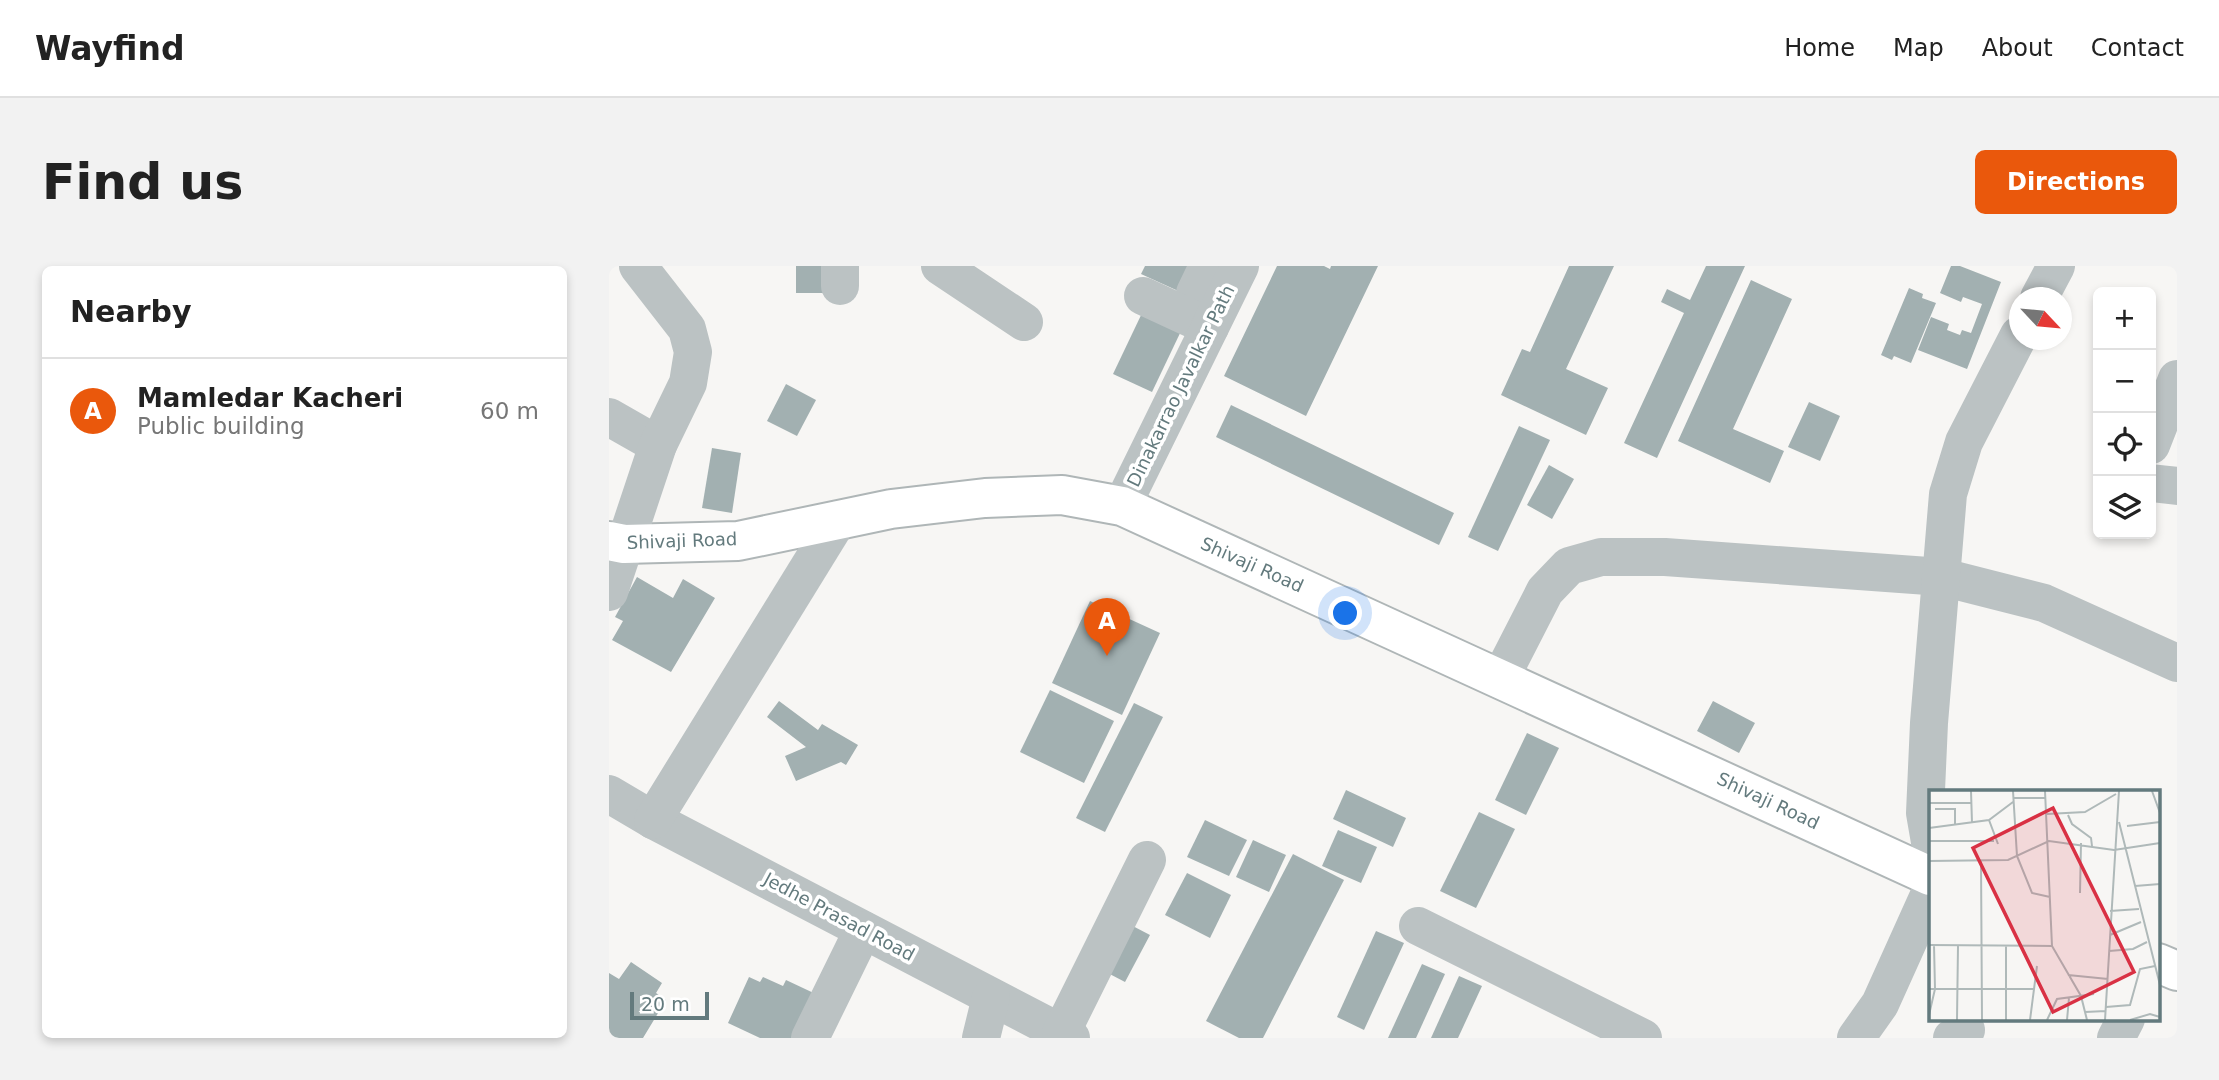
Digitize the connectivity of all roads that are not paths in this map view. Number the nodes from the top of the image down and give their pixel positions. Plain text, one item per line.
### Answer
1 (638, 266) edge
2 (940, 266) edge
3 (1240, 266) edge
4 (1143, 296) dead end
5 (1024, 322) dead end
6 (1210, 327) junction
7 (2011, 350) edge
8 (2177, 379) edge
9 (609, 417) edge
10 (2156, 432) edge
11 (658, 445) junction
12 (2156, 484) edge
13 (2177, 486) edge
14 (1122, 506) junction
15 (838, 520) junction
16 (616, 543) edge
17 (1942, 578) junction
18 (609, 592) edge
19 (2177, 663) edge
20 (1500, 679) junction
21 (609, 794) edge
22 (653, 820) junction
23 (1929, 836) edge
24 (1147, 860) dead end
25 (1929, 876) edge
26 (1929, 895) edge
27 (1418, 926) dead end
28 (863, 930) junction
29 (2159, 963) edge
30 (2177, 971) edge
31 (991, 997) junction
32 (2125, 1020) edge
33 (1066, 1035) edge
34 (810, 1038) edge
35 (981, 1038) edge
36 (1643, 1038) edge
37 (1856, 1038) edge
38 (2116, 1038) edge

1 - 11 street
2 - 5 street
3 - 6 street, Dinakarrao Javalkar Path
4 - 6 street
6 - 14 street, Dinakarrao Javalkar Path
7 - 17 street
8 - 10 street
9 - 11 street
11 - 16 street
12 - 13 street
14 - 15 highway, Shivaji Road
14 - 20 highway, Shivaji Road
15 - 16 highway, Shivaji Road
15 - 22 street
16 - 18 street
17 - 19 street
17 - 20 street
17 - 23 street
20 - 25 highway, Shivaji Road
21 - 22 street, Jedhe Prasad Road
22 - 28 street, Jedhe Prasad Road
24 - 33 street
26 - 37 street
27 - 36 street
28 - 31 street, Jedhe Prasad Road
28 - 34 street
29 - 30 highway
31 - 33 street, Jedhe Prasad Road
31 - 35 street
32 - 38 street

